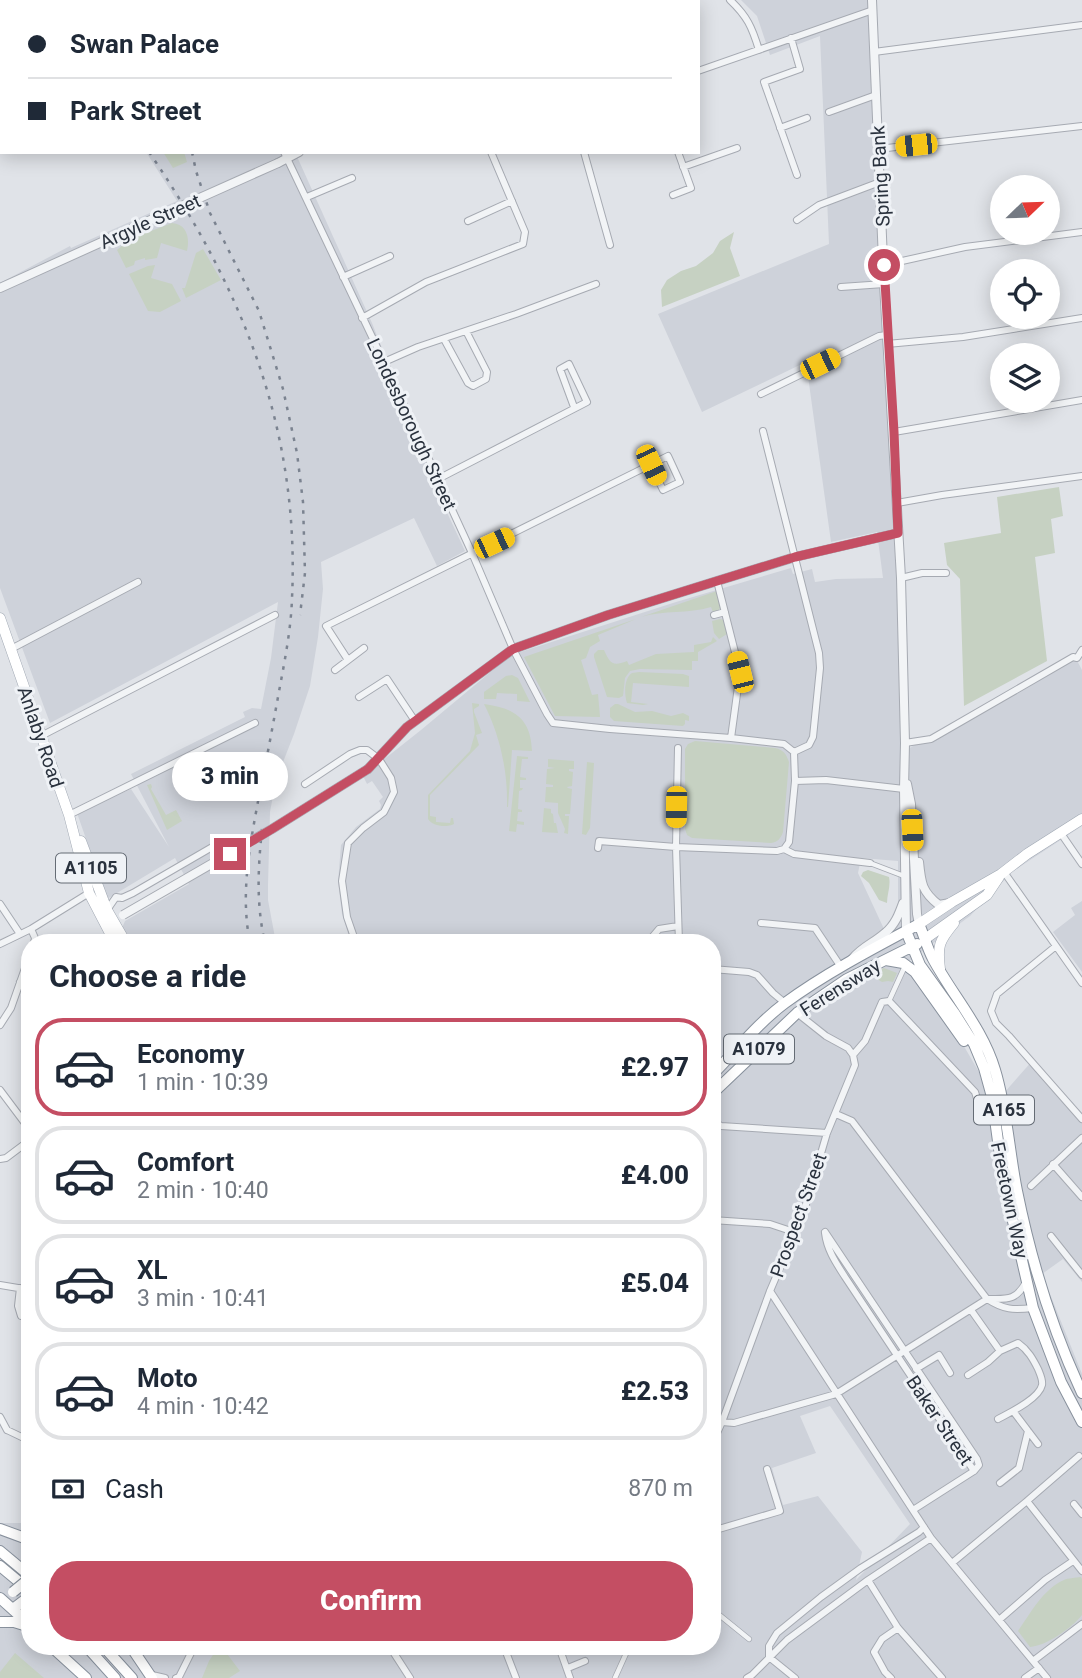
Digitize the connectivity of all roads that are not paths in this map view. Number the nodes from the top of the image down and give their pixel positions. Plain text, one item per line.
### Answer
1 (730, 0) edge
2 (872, 0) edge
3 (873, 10) junction
4 (1082, 25) edge
5 (791, 38) junction
6 (759, 50) junction
7 (874, 52) junction
8 (700, 70) edge
9 (876, 95) junction
10 (829, 112) dead end
11 (807, 118) dead end
12 (1082, 126) edge
13 (780, 128) junction
14 (737, 148) dead end
15 (878, 149) junction
16 (492, 154) edge
17 (585, 154) edge
18 (679, 154) edge
19 (283, 158) edge
20 (683, 166) junction
21 (797, 175) dead end
22 (352, 178) dead end
23 (880, 182) junction
24 (673, 195) dead end
25 (307, 197) junction
26 (512, 201) junction
27 (797, 220) dead end
28 (468, 221) dead end
29 (1082, 232) edge
30 (610, 245) dead end
31 (390, 256) dead end
32 (884, 265) junction
33 (343, 276) junction
34 (596, 284) dead end
35 (884, 284) junction
36 (841, 287) dead end
37 (0, 288) edge
38 (362, 318) junction
39 (1082, 318) edge
40 (466, 331) junction
41 (444, 339) junction
42 (887, 340) junction
43 (384, 362) junction
44 (761, 394) dead end
45 (1082, 400) edge
46 (574, 407) junction
47 (763, 431) dead end
48 (894, 432) junction
49 (651, 465) junction
50 (1082, 476) edge
51 (438, 479) junction
52 (897, 503) junction
53 (898, 533) junction
54 (472, 553) junction
55 (795, 557) junction
56 (946, 573) dead end
57 (901, 578) junction
58 (717, 581) junction
59 (138, 582) dead end
60 (725, 612) junction
61 (275, 615) dead end
62 (714, 615) dead end
63 (0, 618) edge
64 (364, 648) dead end
65 (11, 649) junction
66 (513, 649) junction
67 (1082, 650) edge
68 (1077, 657) junction
69 (348, 660) junction
70 (1082, 664) edge
71 (335, 670) dead end
72 (359, 697) dead end
73 (415, 721) junction
74 (255, 723) dead end
75 (41, 736) junction
76 (730, 738) junction
77 (905, 743) junction
78 (678, 747) dead end
79 (794, 752) junction
80 (379, 758) junction
81 (795, 781) junction
82 (305, 784) dead end
83 (906, 788) junction
84 (69, 815) junction
85 (1082, 819) edge
86 (1060, 832) junction
87 (226, 839) dead end
88 (676, 847) junction
89 (598, 848) dead end
90 (784, 849) junction
91 (870, 863) joint
92 (1082, 864) edge
93 (1003, 873) junction
94 (905, 876) junction
95 (89, 893) junction
96 (905, 897) junction
97 (952, 902) junction
98 (0, 904) edge
99 (107, 909) junction
100 (966, 909) junction
101 (114, 920) junction
102 (761, 923) dead end
103 (919, 924) junction
104 (678, 926) junction
105 (31, 929) junction
106 (906, 931) junction
107 (20, 934) junction
108 (34, 934) edge
109 (115, 934) edge
110 (121, 934) edge
111 (353, 934) edge
112 (655, 934) edge
113 (678, 934) edge
114 (925, 939) junction
115 (0, 944) edge
116 (1056, 946) junction
117 (913, 947) junction
118 (883, 960) junction
119 (844, 965) junction
120 (906, 965) junction
121 (721, 970) edge
122 (940, 970) junction
123 (20, 982) edge
124 (1082, 983) edge
125 (890, 1001) junction
126 (785, 1003) junction
127 (797, 1013) junction
128 (0, 1025) edge
129 (853, 1055) junction
130 (721, 1065) edge
131 (988, 1082) junction
132 (721, 1085) edge
133 (0, 1090) edge
134 (980, 1108) dead end
135 (836, 1114) junction
136 (21, 1118) edge
137 (1082, 1119) edge
138 (721, 1126) edge
139 (827, 1133) junction
140 (1082, 1138) edge
141 (21, 1147) edge
142 (0, 1159) edge
143 (1054, 1164) junction
144 (1031, 1186) dead end
145 (1082, 1197) edge
146 (721, 1221) edge
147 (794, 1232) junction
148 (1051, 1236) dead end
149 (1082, 1275) edge
150 (1027, 1280) junction
151 (0, 1285) edge
152 (20, 1288) joint
153 (770, 1291) junction
154 (987, 1299) junction
155 (1033, 1308) junction
156 (971, 1310) junction
157 (21, 1314) edge
158 (1000, 1351) junction
159 (905, 1352) junction
160 (897, 1357) junction
161 (916, 1368) junction
162 (950, 1373) dead end
163 (968, 1375) dead end
164 (1082, 1393) edge
165 (836, 1394) junction
166 (1013, 1411) junction
167 (0, 1416) edge
168 (998, 1419) dead end
169 (722, 1422) joint
170 (1082, 1422) edge
171 (4, 1431) edge
172 (1028, 1431) junction
173 (21, 1438) edge
174 (1038, 1444) dead end
175 (1079, 1456) dead end
176 (767, 1469) dead end
177 (974, 1471) junction
178 (1000, 1483) dead end
179 (1027, 1501) junction
180 (1074, 1504) dead end
181 (913, 1510) junction
182 (1082, 1514) edge
183 (924, 1527) junction
184 (721, 1528) edge
185 (0, 1529) edge
186 (21, 1537) edge
187 (931, 1538) junction
188 (0, 1550) edge
189 (1073, 1561) junction
190 (952, 1563) junction
191 (0, 1566) edge
192 (21, 1569) edge
193 (1082, 1571) edge
194 (868, 1580) junction
195 (21, 1585) edge
196 (21, 1589) edge
197 (1, 1600) edge
198 (21, 1602) edge
199 (13, 1609) junction
200 (721, 1616) edge
201 (21, 1617) edge
202 (0, 1620) edge
203 (999, 1620) junction
204 (21, 1624) edge
205 (1082, 1624) edge
206 (898, 1628) junction
207 (749, 1639) dead end
208 (61, 1655) edge
209 (94, 1655) edge
210 (111, 1655) edge
211 (137, 1655) edge
212 (190, 1655) edge
213 (395, 1655) edge
214 (507, 1655) edge
215 (562, 1655) edge
216 (625, 1655) edge
217 (769, 1657) junction
218 (585, 1661) dead end
219 (1033, 1661) junction
220 (568, 1668) junction
221 (1039, 1668) junction
222 (151, 1676) edge
223 (86, 1678) edge
224 (116, 1678) edge
225 (132, 1678) edge
226 (165, 1678) edge
227 (179, 1678) edge
228 (410, 1678) edge
229 (516, 1678) edge
230 (570, 1678) edge
231 (615, 1678) edge
232 (747, 1678) edge
233 (795, 1678) edge
234 (891, 1678) edge
235 (942, 1678) edge
236 (1025, 1678) edge
237 (1047, 1678) edge

1 - 6 street
2 - 3 street, Spring Bank
3 - 5 street
3 - 7 street, Spring Bank
4 - 7 street
5 - 6 street
5 - 13 street
6 - 8 street
7 - 9 street, Spring Bank
9 - 10 street
9 - 15 street, Spring Bank
11 - 13 street
12 - 15 street
13 - 21 street
14 - 20 street
15 - 23 street, Spring Bank
16 - 26 street
17 - 30 street
18 - 20 street
19 - 25 street, Londesborough Street
19 - 37 street, Argyle Street, bridge
20 - 24 street
22 - 25 street
23 - 27 street
23 - 32 street, Spring Bank
25 - 33 street, Londesborough Street
26 - 28 street
26 - 38 street
29 - 32 street
31 - 33 street
32 - 35 street, Spring Bank
33 - 38 street, Londesborough Street
34 - 40 street
35 - 36 street
35 - 42 street, Spring Bank
38 - 43 street, Londesborough Street
39 - 42 street
40 - 41 street
40 - 41 street
41 - 43 street
42 - 44 street
42 - 48 street, Spring Bank
43 - 51 street, Londesborough Street
45 - 48 street
46 - 46 street
46 - 51 street
47 - 55 street
48 - 52 street, Spring Bank
49 - 49 street
49 - 54 street
50 - 52 street
51 - 54 street, Londesborough Street
52 - 53 street, Spring Bank
53 - 55 street
53 - 57 street, Spring Bank
54 - 66 street, Londesborough Street
54 - 69 street
55 - 58 street
55 - 79 street
56 - 57 street
57 - 77 street, Spring Bank
58 - 60 street
58 - 66 street
59 - 65 street
60 - 62 street
60 - 76 street
61 - 75 street
63 - 65 main road, Anlaby Road / A1105
64 - 69 street
65 - 75 main road, Anlaby Road / A1105
66 - 73 street
66 - 76 street, Londesborough Street
67 - 68 street
68 - 70 street
68 - 77 street
69 - 71 street
72 - 73 street
73 - 80 street
74 - 84 street
75 - 84 main road, Anlaby Road / A1105
76 - 79 street
77 - 83 street, Spring Bank
78 - 88 street
79 - 81 street
80 - 82 street
80 - 101 street, bridge
80 - 111 street
81 - 83 street
81 - 90 street
83 - 94 street, Spring Bank
83 - 97 street
83 - 103 street, Spring Bank
84 - 95 main road, Anlaby Road / A1105
84 - 99 main road, Anlaby Road / A1105
85 - 86 main road
86 - 92 street
86 - 93 main road
87 - 99 street
88 - 89 street
88 - 90 street
88 - 104 street
90 - 91 street
91 - 94 street
93 - 97 main road
93 - 100 main road
93 - 116 street
94 - 96 street, Spring Bank
95 - 101 main road, Anlaby Road / A1105
95 - 105 street
96 - 106 street, Spring Bank
96 - 119 street
97 - 103 main road
98 - 107 street
99 - 101 main road, Anlaby Road / A1105
100 - 114 main road
100 - 122 main road
101 - 109 main road, Anlaby Road / A1105
101 - 110 main road, Anlaby Road / A1105
102 - 119 street
103 - 106 highway, Ferensway
103 - 114 highway, Spring Bank
104 - 112 street
104 - 113 street
105 - 107 street
105 - 108 street
106 - 117 highway, Spring Bank
106 - 119 highway, Ferensway / A1079
107 - 115 street
114 - 117 highway, Ferensway
114 - 122 highway, Freetown Way / A165
116 - 124 street
116 - 137 street
117 - 118 highway, Ferensway / A1079
117 - 131 highway, Freetown Way / A165
118 - 120 highway
118 - 127 highway, Ferensway / A1079
119 - 126 highway, Ferensway / A1079
120 - 125 street
120 - 131 highway
121 - 126 street
122 - 164 highway, Freetown Way / A165
123 - 128 street
125 - 129 street, Prospect Street
125 - 134 street
126 - 130 highway, Ferensway / A1079
127 - 129 street
127 - 132 highway, Ferensway / A1079
129 - 135 street, Prospect Street
131 - 150 highway, Freetown Way / A165
133 - 136 street
135 - 139 street, Prospect Street
135 - 154 street
138 - 139 street
139 - 147 street, Prospect Street
140 - 143 street
141 - 142 street
143 - 144 street
143 - 145 street
146 - 147 street
147 - 153 street, Prospect Street
148 - 149 street
150 - 154 street
150 - 155 highway, Freetown Way / A165
151 - 152 street
152 - 157 street
153 - 165 street
153 - 169 street, Prospect Street
154 - 155 street
154 - 156 street
155 - 170 highway, Freetown Way / A165
156 - 158 street
156 - 159 street
158 - 163 street
158 - 166 street
159 - 160 street
159 - 160 street, Baker Street
159 - 161 street, Baker Street
160 - 165 street
160 - 177 street, Baker Street
161 - 162 street
161 - 177 street, Baker Street
165 - 169 street
165 - 181 street
166 - 168 street
166 - 172 street
167 - 171 street
171 - 173 street
172 - 174 street
172 - 178 street
175 - 179 street
176 - 184 street
177 - 181 street
179 - 189 street
179 - 190 street
180 - 182 street
181 - 183 street
183 - 187 street
183 - 217 street
185 - 186 highway
187 - 190 street
187 - 194 street
188 - 192 highway
189 - 193 street
189 - 203 street
190 - 203 street
191 - 196 highway
194 - 206 street
194 - 217 street
195 - 197 highway, bridge
197 - 199 highway
198 - 199 highway
199 - 201 highway
199 - 202 street
200 - 207 street
202 - 204 highway
203 - 219 street
205 - 219 street
206 - 234 street
206 - 235 street
208 - 223 highway
209 - 224 highway
210 - 225 highway
211 - 222 highway
212 - 227 street
213 - 228 street
214 - 229 street
215 - 220 street
216 - 231 street
217 - 232 street
217 - 233 street
218 - 220 street
219 - 221 street
220 - 230 street
221 - 236 street
221 - 237 street
222 - 226 street

